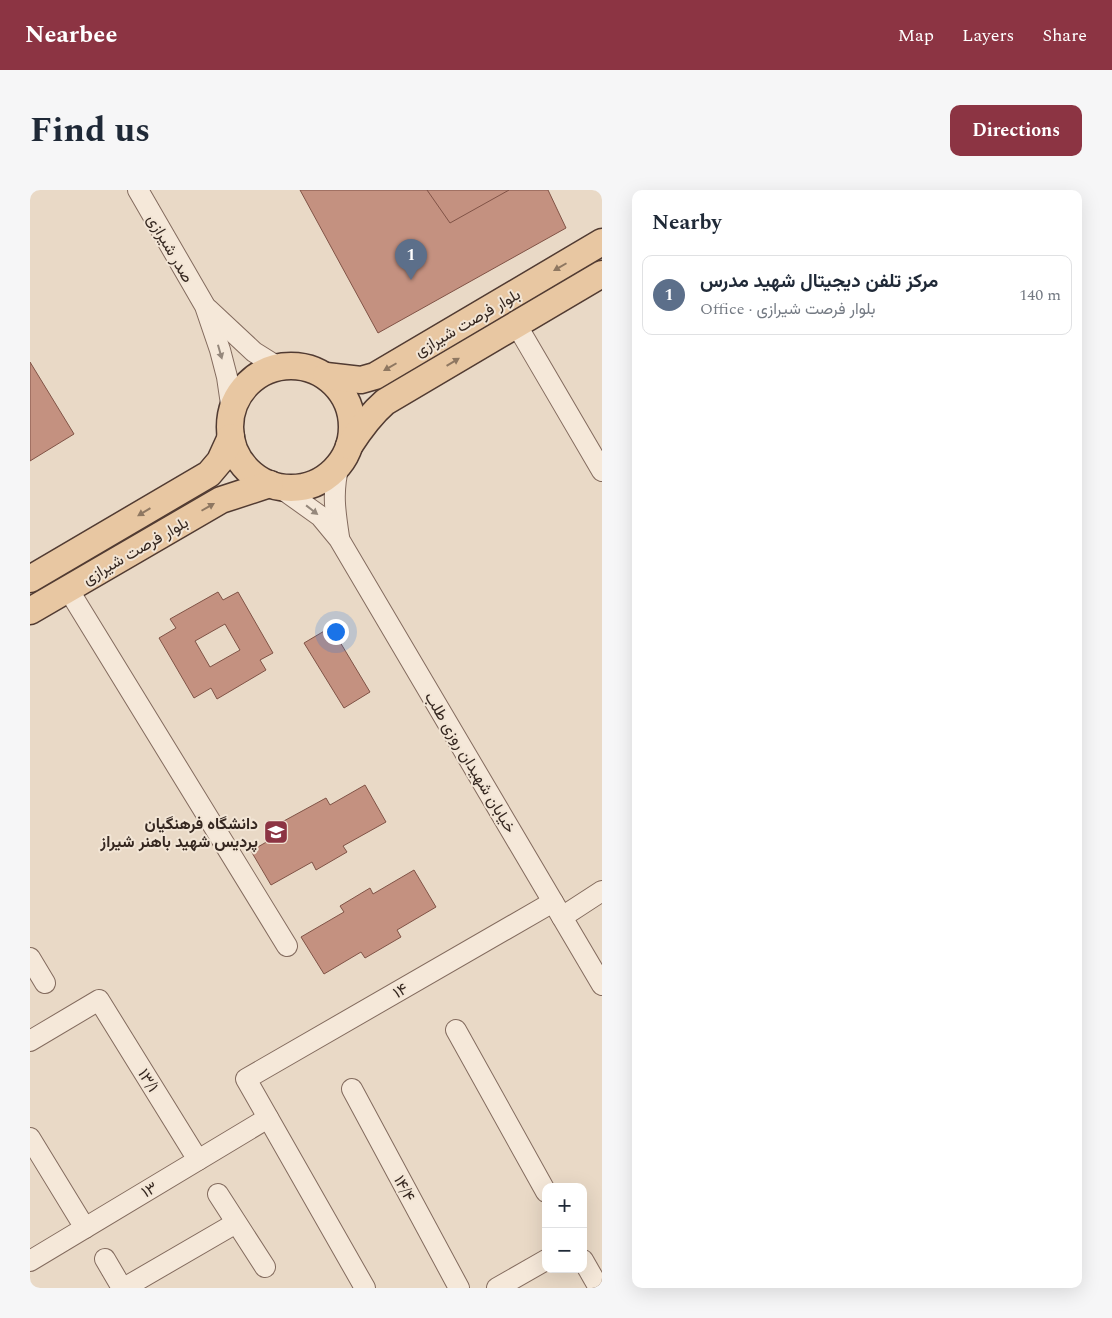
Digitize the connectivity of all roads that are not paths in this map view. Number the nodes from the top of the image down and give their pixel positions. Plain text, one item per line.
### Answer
1 (138, 190) edge
2 (602, 242) edge
3 (602, 274) edge
4 (205, 306) junction
5 (516, 324) junction
6 (278, 367) junction
7 (326, 376) junction
8 (232, 411) junction
9 (231, 437) junction
10 (344, 456) junction
11 (602, 471) edge
12 (274, 485) junction
13 (340, 540) junction
14 (30, 579) edge
15 (68, 589) junction
16 (30, 611) edge
17 (602, 891) edge
18 (558, 909) junction
19 (286, 946) dead end
20 (30, 958) edge
21 (45, 983) dead end
22 (602, 985) edge
23 (456, 1030) dead end
24 (30, 1041) edge
25 (352, 1089) dead end
26 (268, 1118) junction
27 (30, 1138) edge
28 (198, 1160) junction
29 (542, 1185) edge
30 (218, 1194) dead end
31 (236, 1222) junction
32 (84, 1228) junction
33 (105, 1259) dead end
34 (30, 1261) edge
35 (542, 1262) edge
36 (264, 1267) dead end
37 (587, 1267) edge
38 (123, 1288) edge
39 (365, 1288) edge
40 (459, 1288) edge
41 (497, 1288) edge
42 (599, 1288) edge

1 - 4 street, صدر شیرازی
2 -> 7 main road, بلوار فرصت شیرازی
3 - 5 main road, بلوار فرصت شیرازی
4 - 6 street, صدر شیرازی
4 -> 8 street, صدر شیرازی
10 -> 5 main road, بلوار فرصت شیرازی
5 - 11 street
6 - 7 main road
6 - 8 main road
7 - 10 main road
8 - 9 main road
9 - 12 main road
9 -> 14 main road, بلوار فرصت شیرازی
10 - 12 main road
10 - 13 street, خیابان شهیدان روزی طلب
12 -> 13 street, خیابان شهیدان روزی طلب
15 -> 12 main road, بلوار فرصت شیرازی
13 - 18 street, خیابان شهیدان روزی طلب
15 - 16 main road, بلوار فرصت شیرازی
15 - 19 street
17 - 18 street, ۱۴
18 - 22 street, خیابان شهیدان روزی طلب
18 - 26 street, ۱۴
20 - 21 street
23 - 29 street
24 - 28 street, ۱۳/۱
25 - 40 street, ۱۴/۴
26 - 28 street, ۱۳
26 - 39 street
27 - 32 street
28 - 32 street, ۱۳
30 - 31 street
31 - 36 street
31 - 38 street
32 - 34 street, ۱۳
33 - 38 street
35 - 41 street
37 - 42 street

